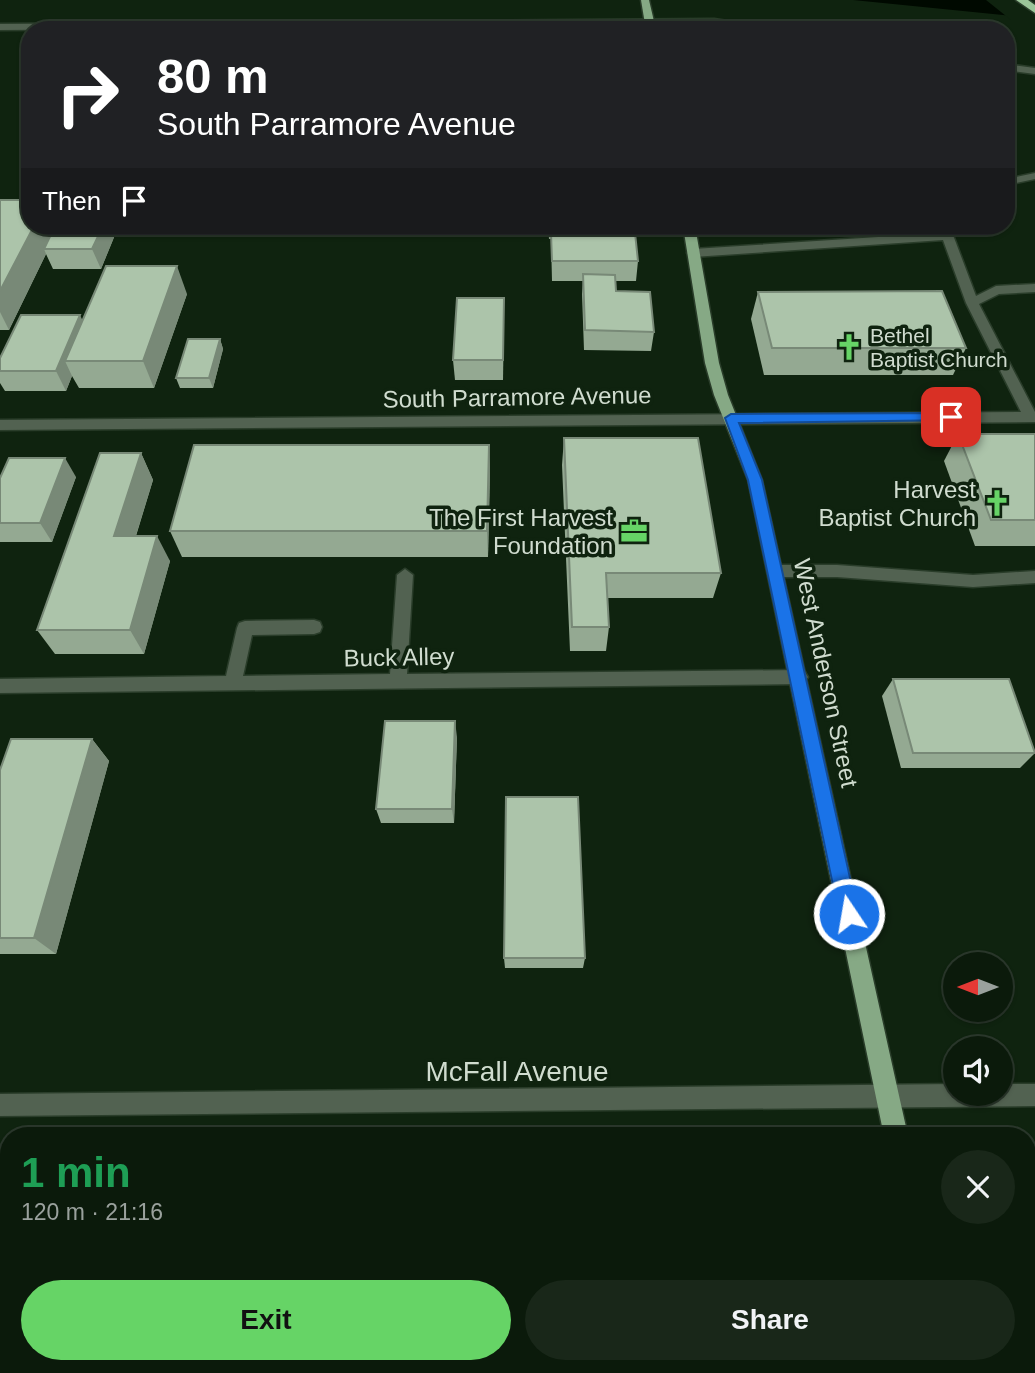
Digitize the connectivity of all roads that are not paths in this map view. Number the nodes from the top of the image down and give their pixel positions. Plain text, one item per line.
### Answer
1 (645, 0) edge
2 (649, 21) edge
3 (0, 27) edge
4 (21, 27) edge
5 (1015, 69) edge
6 (1035, 72) edge
7 (1035, 176) edge
8 (1015, 180) edge
9 (691, 235) edge
10 (899, 235) edge
11 (946, 235) edge
12 (694, 253) junction
13 (1035, 288) edge
14 (972, 303) junction
15 (1033, 417) edge
16 (731, 418) junction
17 (0, 425) edge
18 (776, 571) junction
19 (405, 575) dead end
20 (1035, 577) edge
21 (314, 627) dead end
22 (799, 677) junction
23 (398, 681) junction
24 (233, 683) junction
25 (0, 686) edge
26 (1035, 1095) edge
27 (887, 1098) junction
28 (0, 1105) edge
29 (894, 1127) edge

1 - 2 main road
3 - 4 street
5 - 6 street
7 - 8 street
9 - 12 main road, West Anderson Street
10 - 12 street
11 - 14 street
12 - 16 main road, West Anderson Street
13 - 14 street
14 - 15 street
15 - 16 street, South Parramore Avenue
16 - 17 street, South Parramore Avenue
16 - 18 main road, West Anderson Street
18 - 20 street
18 - 22 main road, West Anderson Street
19 - 23 street
21 - 24 street
22 - 23 street, Buck Alley
22 - 27 main road, West Anderson Street
23 - 24 street, Buck Alley
24 - 25 street, Buck Alley
26 - 27 street, McFall Avenue
27 - 28 street, McFall Avenue
27 - 29 main road, West Anderson Street

